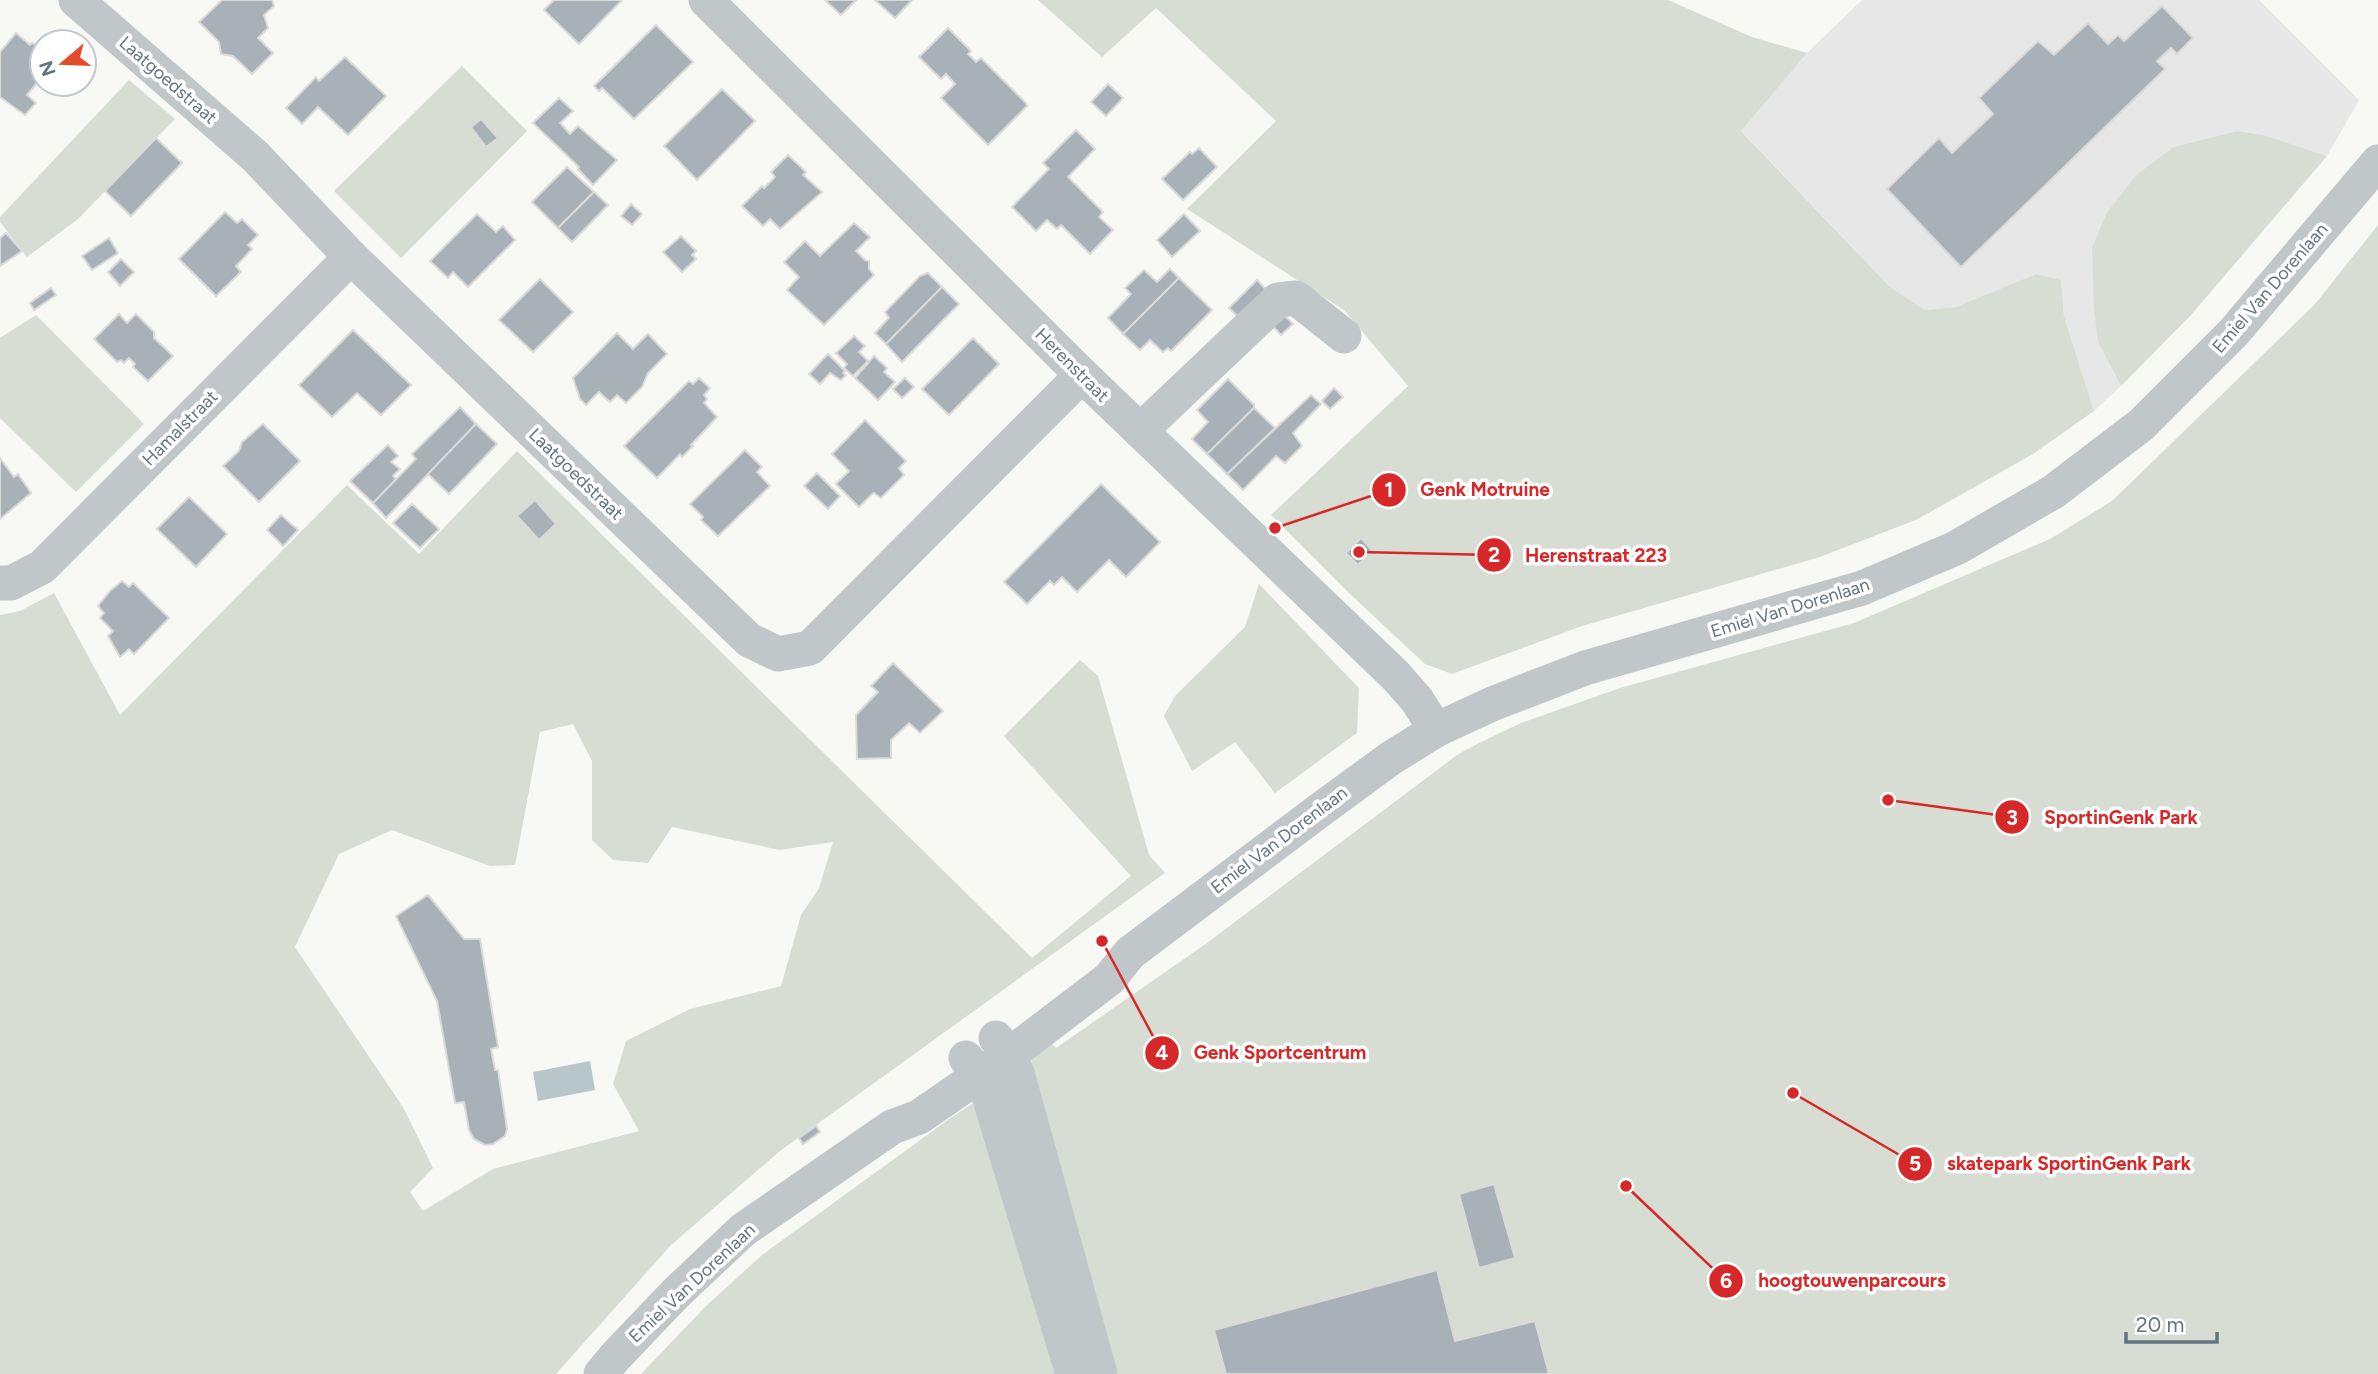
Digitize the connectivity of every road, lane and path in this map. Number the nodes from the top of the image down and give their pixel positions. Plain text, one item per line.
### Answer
1 (75, 0) edge
2 (706, 0) edge
3 (2378, 162) edge
4 (351, 257) junction
5 (1344, 336) dead end
6 (1082, 376) junction
7 (1140, 431) junction
8 (0, 583) edge
9 (1436, 730) junction
10 (1002, 1046) junction
11 (973, 1067) junction
12 (601, 1374) edge
13 (1073, 1374) edge
14 (1100, 1374) edge

1 - 4 street, Laatgoedstraat
2 - 6 street, Herenstraat
3 - 9 street, Emiel Van Dorenlaan
4 - 6 street, Laatgoedstraat
4 - 8 street, Hamalstraat
5 - 7 street
6 - 7 street, Herenstraat
7 - 9 street, Herenstraat
9 - 10 street, Emiel Van Dorenlaan
10 - 11 street, Emiel Van Dorenlaan
10 - 14 street
11 - 12 street, Emiel Van Dorenlaan
11 - 13 street

